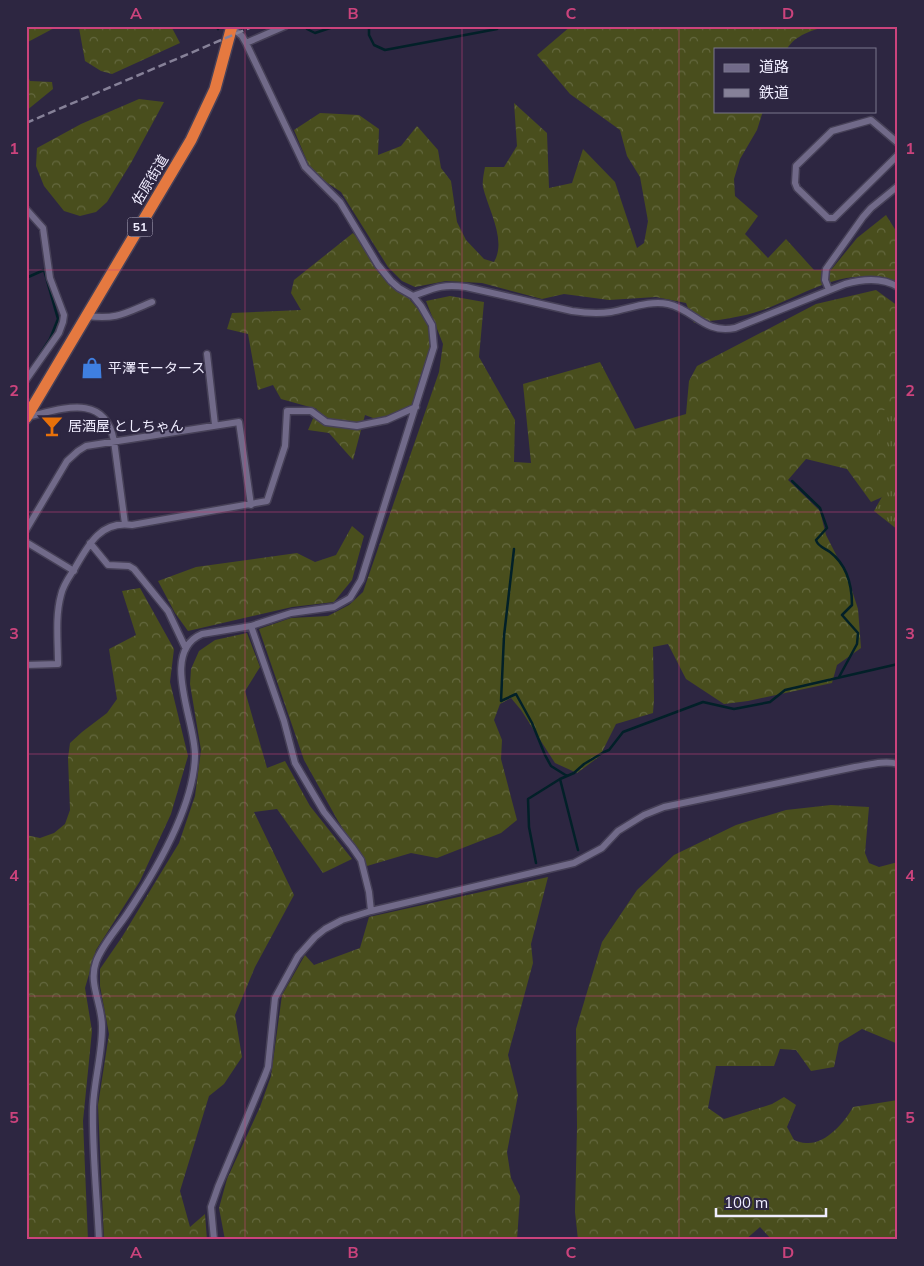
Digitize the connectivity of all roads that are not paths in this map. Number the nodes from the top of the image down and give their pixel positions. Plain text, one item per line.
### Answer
1 (285, 26) edge
2 (232, 27) edge
3 (246, 44) junction
4 (898, 143) edge
5 (898, 155) edge
6 (898, 186) edge
7 (26, 209) edge
8 (898, 287) edge
9 (830, 290) junction
10 (413, 296) junction
11 (152, 302) dead end
12 (87, 316) junction
13 (207, 354) dead end
14 (26, 380) edge
15 (416, 407) junction
16 (26, 417) edge
17 (215, 425) junction
18 (114, 441) junction
19 (251, 505) junction
20 (125, 524) junction
21 (26, 530) edge
22 (26, 542) edge
23 (90, 543) junction
24 (74, 570) junction
25 (251, 626) junction
26 (185, 647) junction
27 (26, 665) edge
28 (898, 764) edge
29 (371, 911) junction
30 (98, 1240) edge
31 (214, 1240) edge

1 - 3 street
2 - 3 street
2 - 12 highway, 佐原街道 / 51
3 - 10 street
4 - 5 street
6 - 9 street
7 - 14 street
8 - 9 street
9 - 10 street
10 - 15 street
11 - 12 street
12 - 16 highway, 佐原街道 / 51
13 - 17 street
15 - 19 street
15 - 25 street
16 - 18 street
17 - 18 street
17 - 19 street
18 - 20 street
18 - 21 street
19 - 20 street
20 - 23 street
22 - 24 street
23 - 24 street
23 - 26 street
24 - 27 street
25 - 26 street
25 - 29 street
26 - 30 street
28 - 29 street
29 - 31 street

